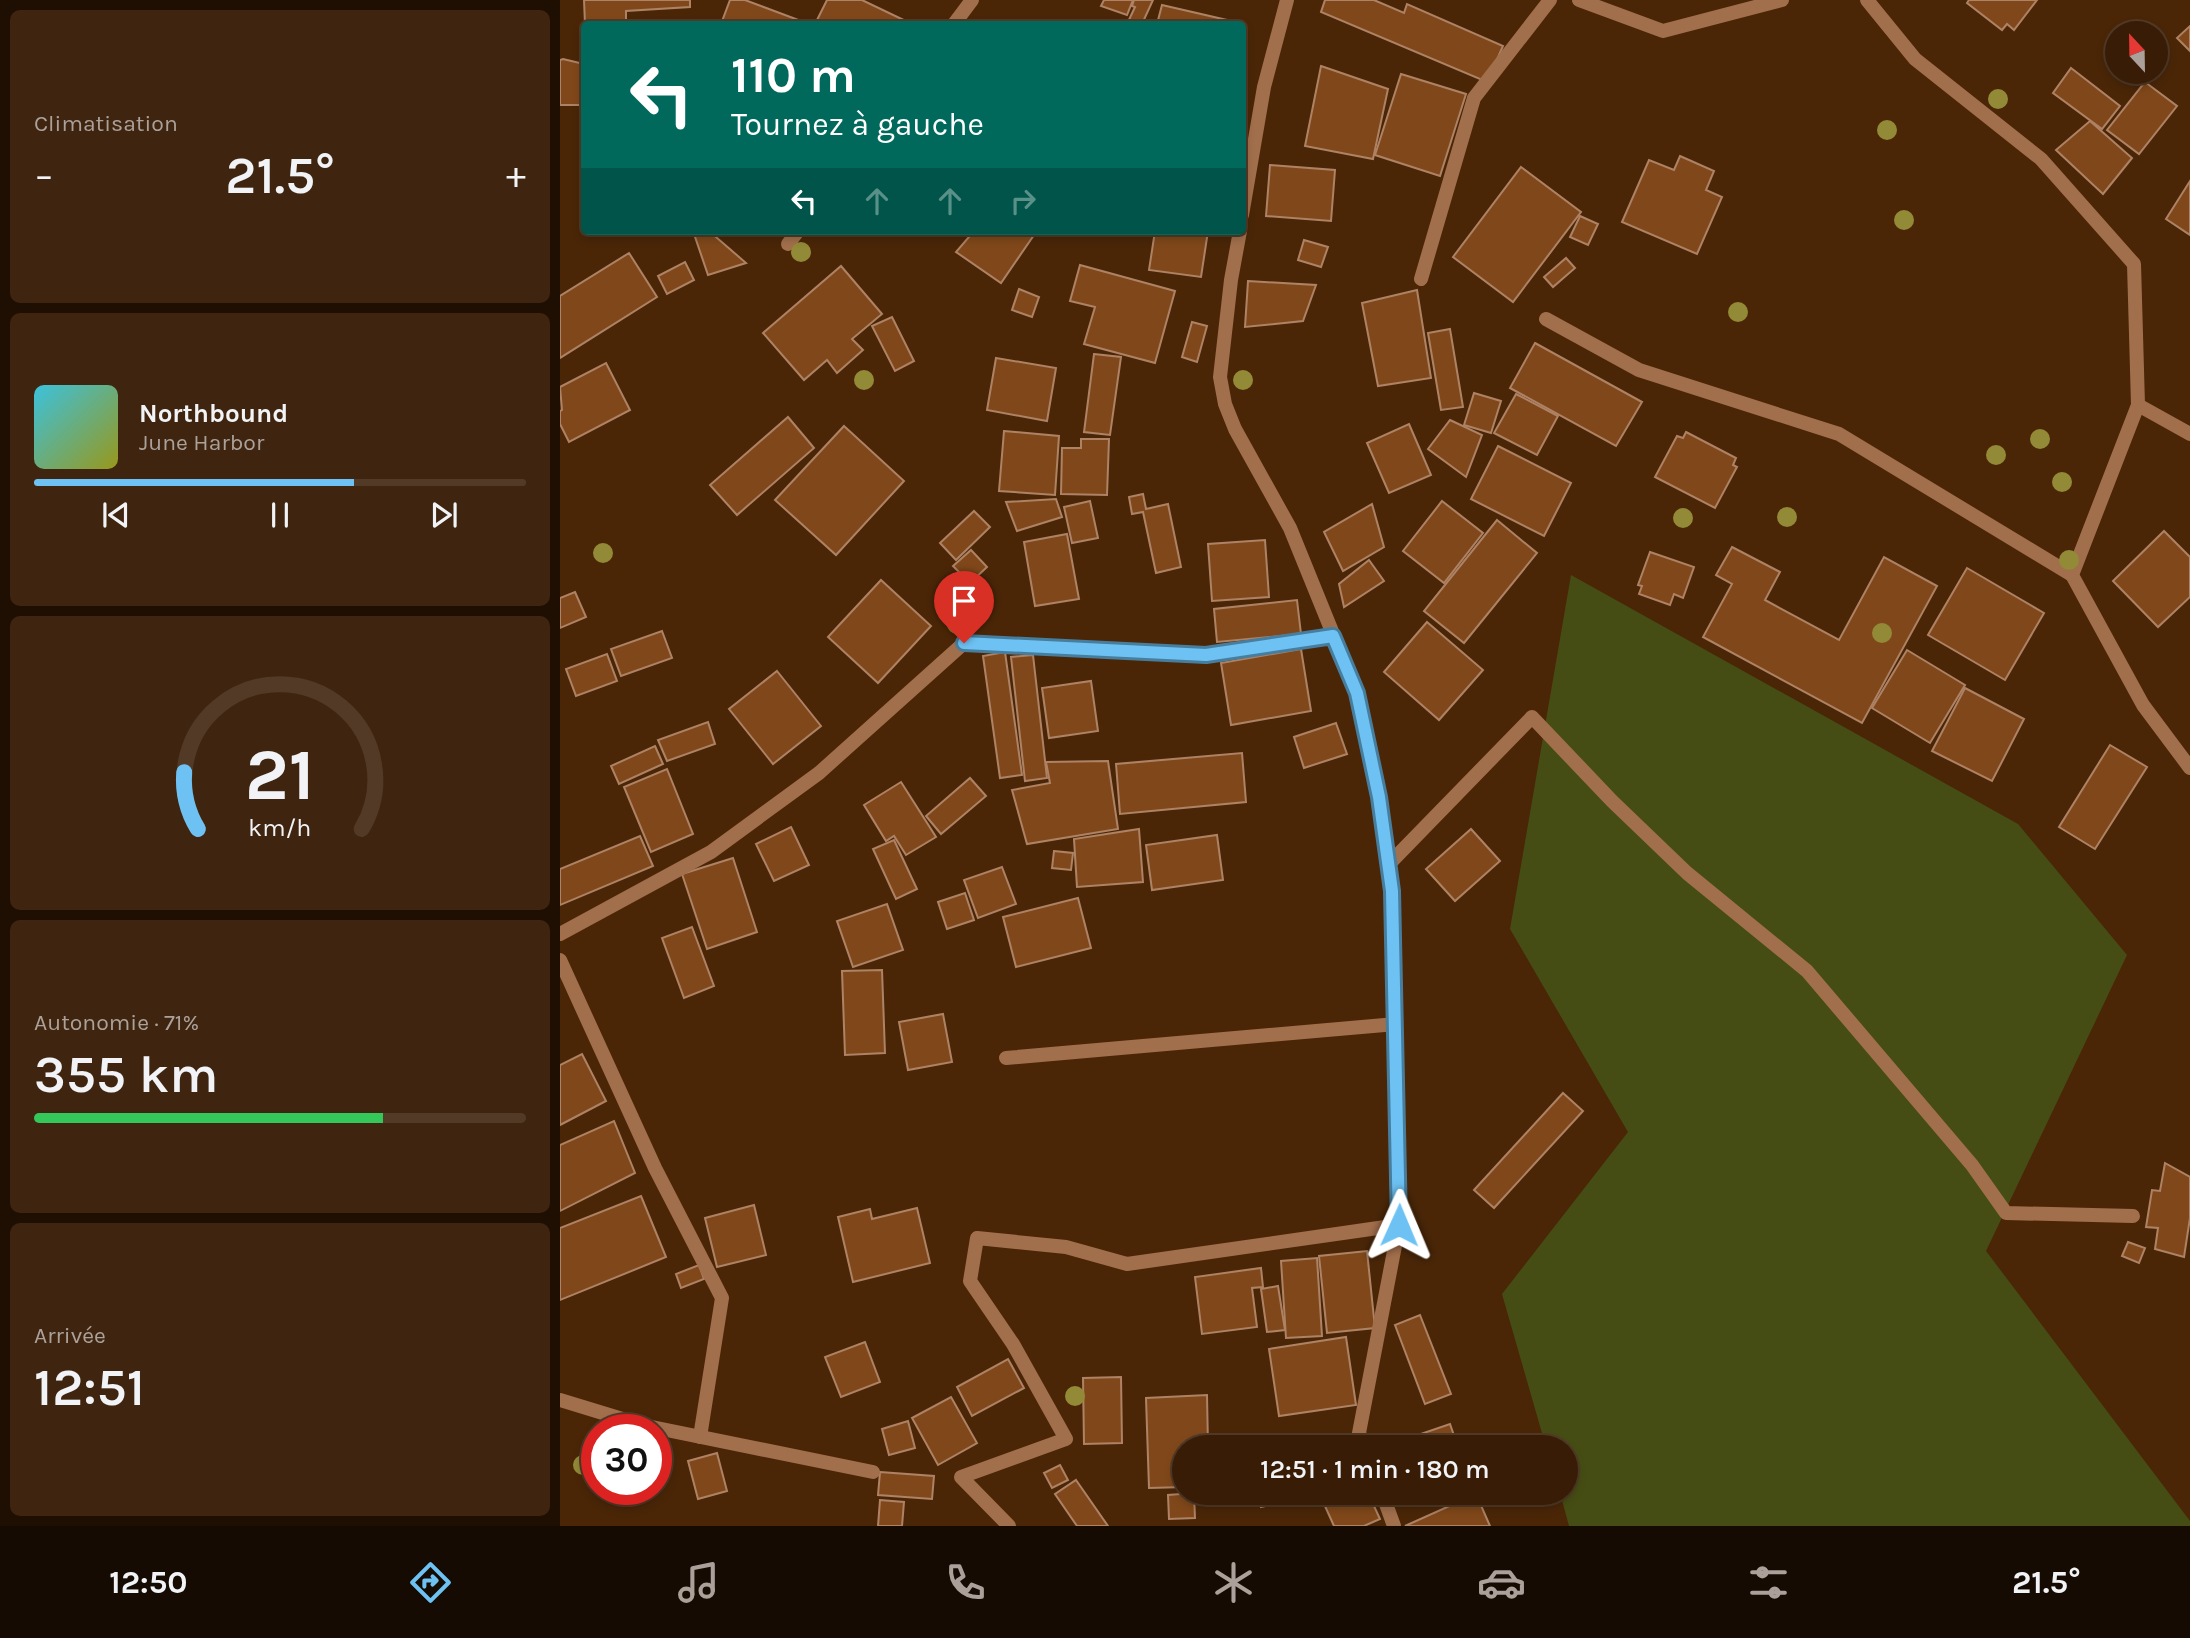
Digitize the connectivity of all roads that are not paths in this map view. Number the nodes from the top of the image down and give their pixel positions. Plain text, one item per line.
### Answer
1 (972, 0) edge
2 (1287, 0) edge
3 (1550, 0) edge
4 (1579, 0) edge
5 (1782, 0) edge
6 (1867, 0) edge
7 (956, 21) edge
8 (1246, 192) edge
9 (795, 235) edge
10 (1239, 235) edge
11 (788, 244) dead end
12 (1421, 279) dead end
13 (1546, 319) dead end
14 (2138, 405) junction
15 (2190, 434) edge
16 (2072, 575) junction
17 (1333, 636) junction
18 (2190, 768) edge
19 (1388, 865) junction
20 (560, 934) edge
21 (560, 960) edge
22 (1395, 1024) junction
23 (1006, 1058) dead end
24 (2133, 1216) dead end
25 (1399, 1225) junction
26 (560, 1401) edge
27 (1360, 1435) edge
28 (700, 1437) junction
29 (873, 1472) dead end
30 (1386, 1505) edge
31 (1009, 1526) edge
32 (1394, 1526) edge

1 - 7 street
2 - 8 street
3 - 12 street
4 - 5 street
6 - 14 street
9 - 11 street
10 - 17 street
13 - 16 street
14 - 15 street
14 - 16 street
16 - 18 street
17 - 19 street
17 - 20 street
19 - 22 street
19 - 24 street
21 - 28 street
22 - 23 street
22 - 25 street
25 - 27 street
25 - 31 street
26 - 28 street
28 - 29 street
30 - 32 street

